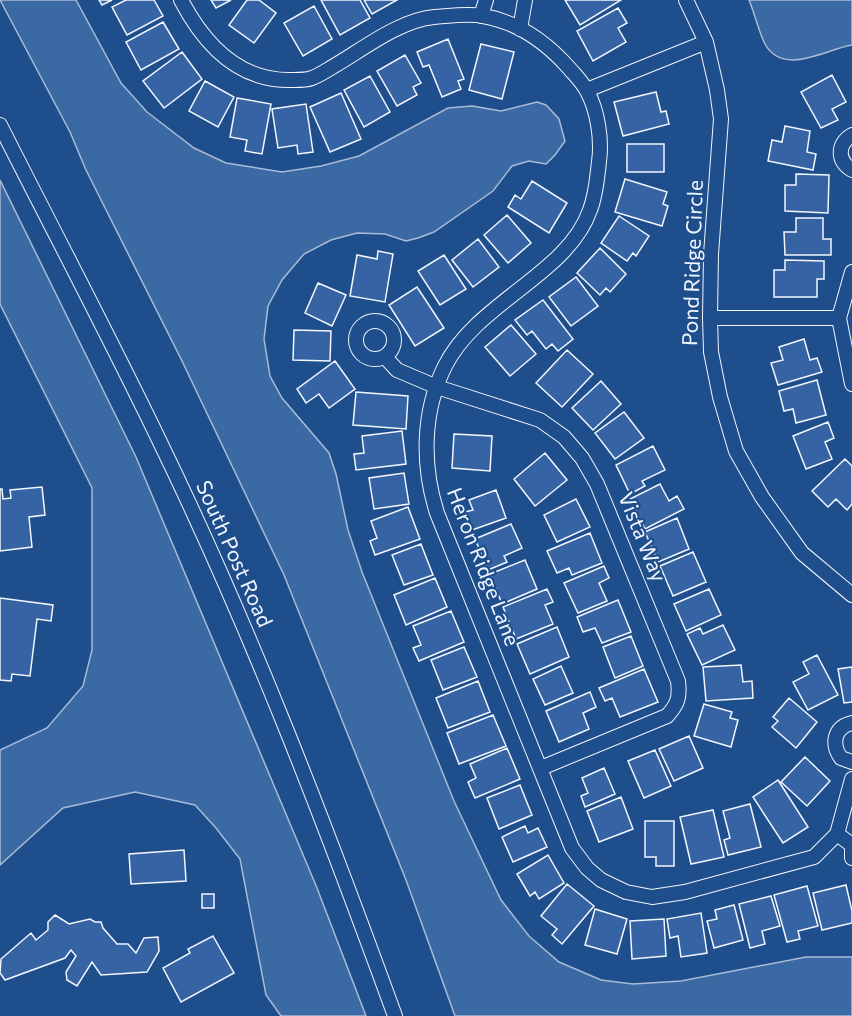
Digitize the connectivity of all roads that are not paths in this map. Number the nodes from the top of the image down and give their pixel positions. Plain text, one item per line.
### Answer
1 (181, 0) edge
2 (486, 0) edge
3 (525, 0) edge
4 (686, 0) edge
5 (481, 16) junction
6 (520, 28) junction
7 (706, 42) junction
8 (587, 90) junction
9 (0, 125) edge
10 (852, 135) edge
11 (852, 170) edge
12 (852, 272) edge
13 (710, 318) junction
14 (839, 318) junction
15 (385, 357) dead end
16 (852, 384) edge
17 (437, 387) junction
18 (852, 594) edge
19 (852, 723) edge
20 (852, 762) edge
21 (541, 768) junction
22 (852, 778) edge
23 (837, 834) junction
24 (852, 846) edge
25 (852, 858) edge
26 (395, 1016) edge

1 - 5 street, Heron Ridge Lane
2 - 5 street
3 - 6 street
4 - 7 street, Pond Ridge Circle
5 - 6 street, Heron Ridge Lane
6 - 8 street, Heron Ridge Lane
7 - 8 street
7 - 13 street, Pond Ridge Circle
8 - 17 street, Heron Ridge Lane
9 - 26 street, South Post Road
10 - 11 street
12 - 14 street
13 - 14 street
13 - 18 street, Pond Ridge Circle
14 - 16 street
15 - 17 street, Vista Way
17 - 21 street, Heron Ridge Lane
17 - 21 street, Vista Way
19 - 20 street
21 - 23 street, Heron Ridge Lane
22 - 23 street
23 - 24 street
24 - 25 street

